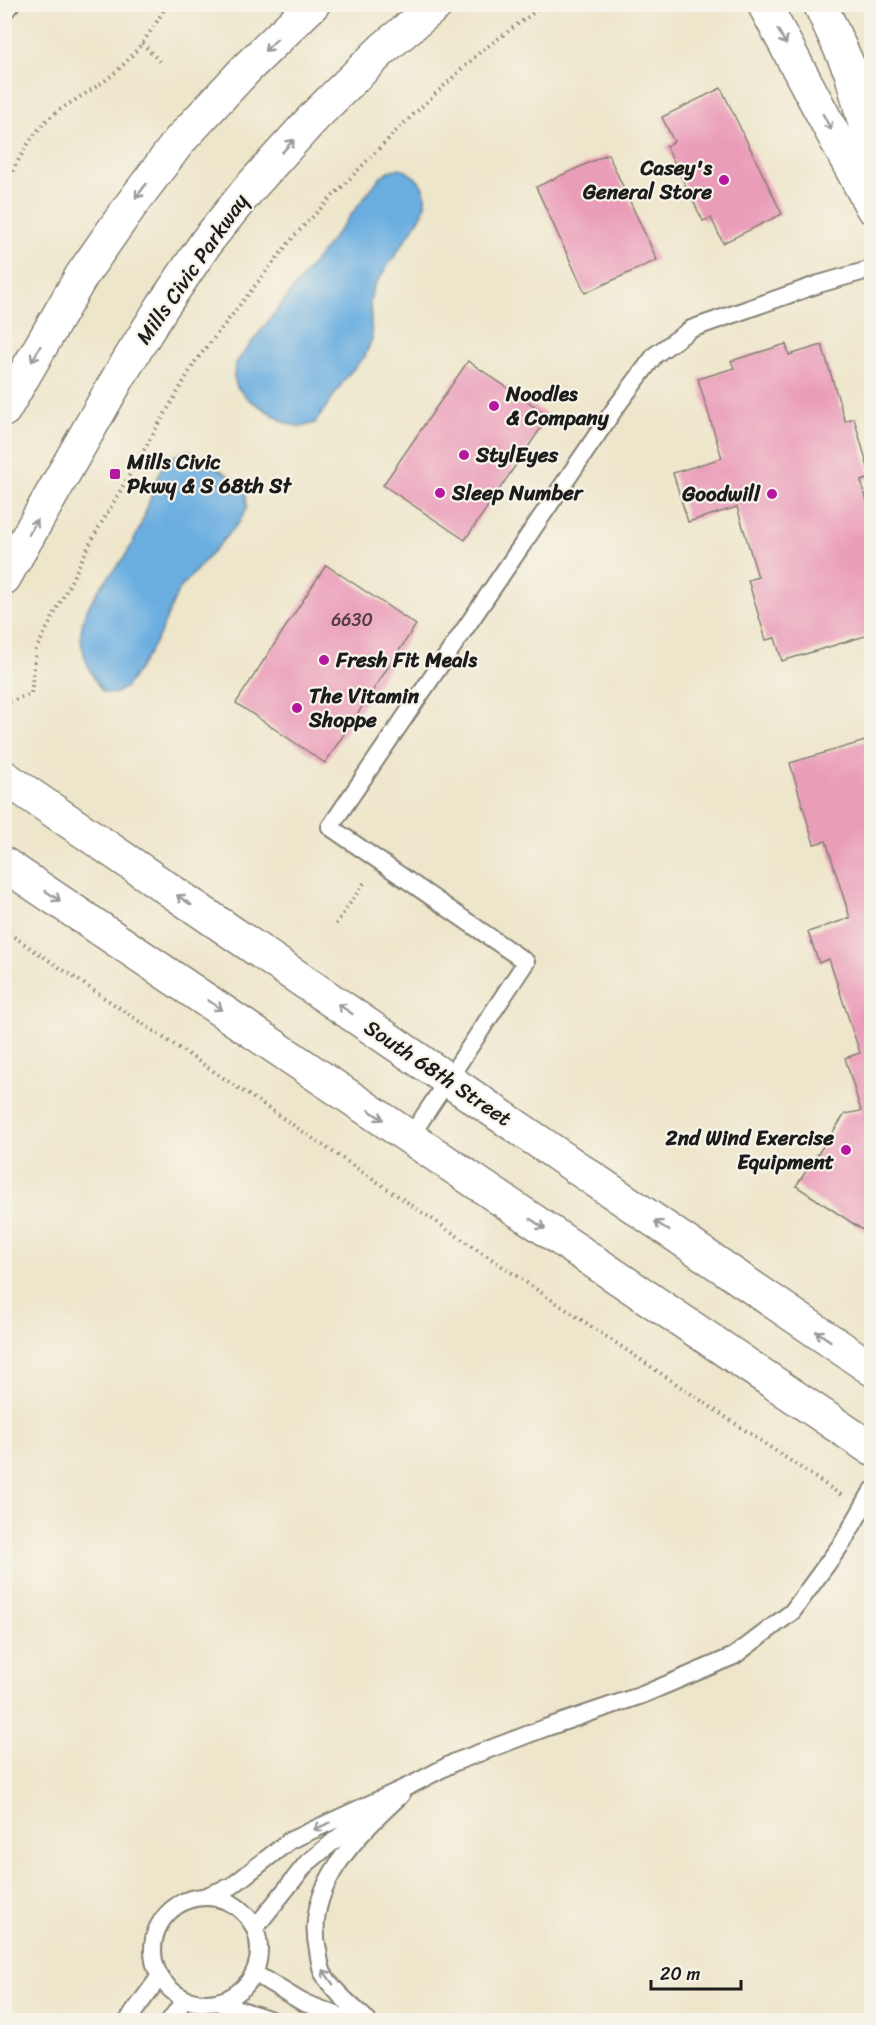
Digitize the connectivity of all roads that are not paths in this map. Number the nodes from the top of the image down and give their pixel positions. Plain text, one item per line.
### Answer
1 (11, 4) edge
2 (313, 4) edge
3 (437, 4) edge
4 (764, 4) edge
5 (820, 4) edge
6 (4, 12) edge
7 (872, 151) edge
8 (872, 207) edge
9 (872, 269) edge
10 (4, 410) edge
11 (4, 578) edge
12 (4, 777) edge
13 (4, 864) edge
14 (448, 1080) junction
15 (410, 1137) junction
16 (872, 1369) edge
17 (872, 1449) edge
18 (872, 1491) edge
19 (413, 1784) junction
20 (203, 1896) junction
21 (255, 1928) junction
22 (254, 1973) junction
23 (161, 1978) junction
24 (185, 1999) junction
25 (216, 2002) junction
26 (128, 2020) edge
27 (170, 2020) edge
28 (272, 2020) edge
29 (350, 2020) edge
30 (367, 2020) edge

1 - 6 lane
2 -> 10 street
11 -> 3 street, Mills Civic Parkway
4 -> 8 street
5 - 7 street
9 - 14 lane
14 -> 12 street, South 68th Street
13 -> 15 street
14 - 15 lane
16 -> 14 street, South 68th Street
15 -> 17 street
18 - 19 lane
19 -> 20 lane
19 - 21 lane
30 -> 19 lane
20 - 21 lane
20 - 23 lane
21 - 22 lane
22 - 25 lane
22 - 29 lane
23 - 24 lane
23 - 26 lane
24 - 25 lane
24 - 27 lane
25 - 28 lane

